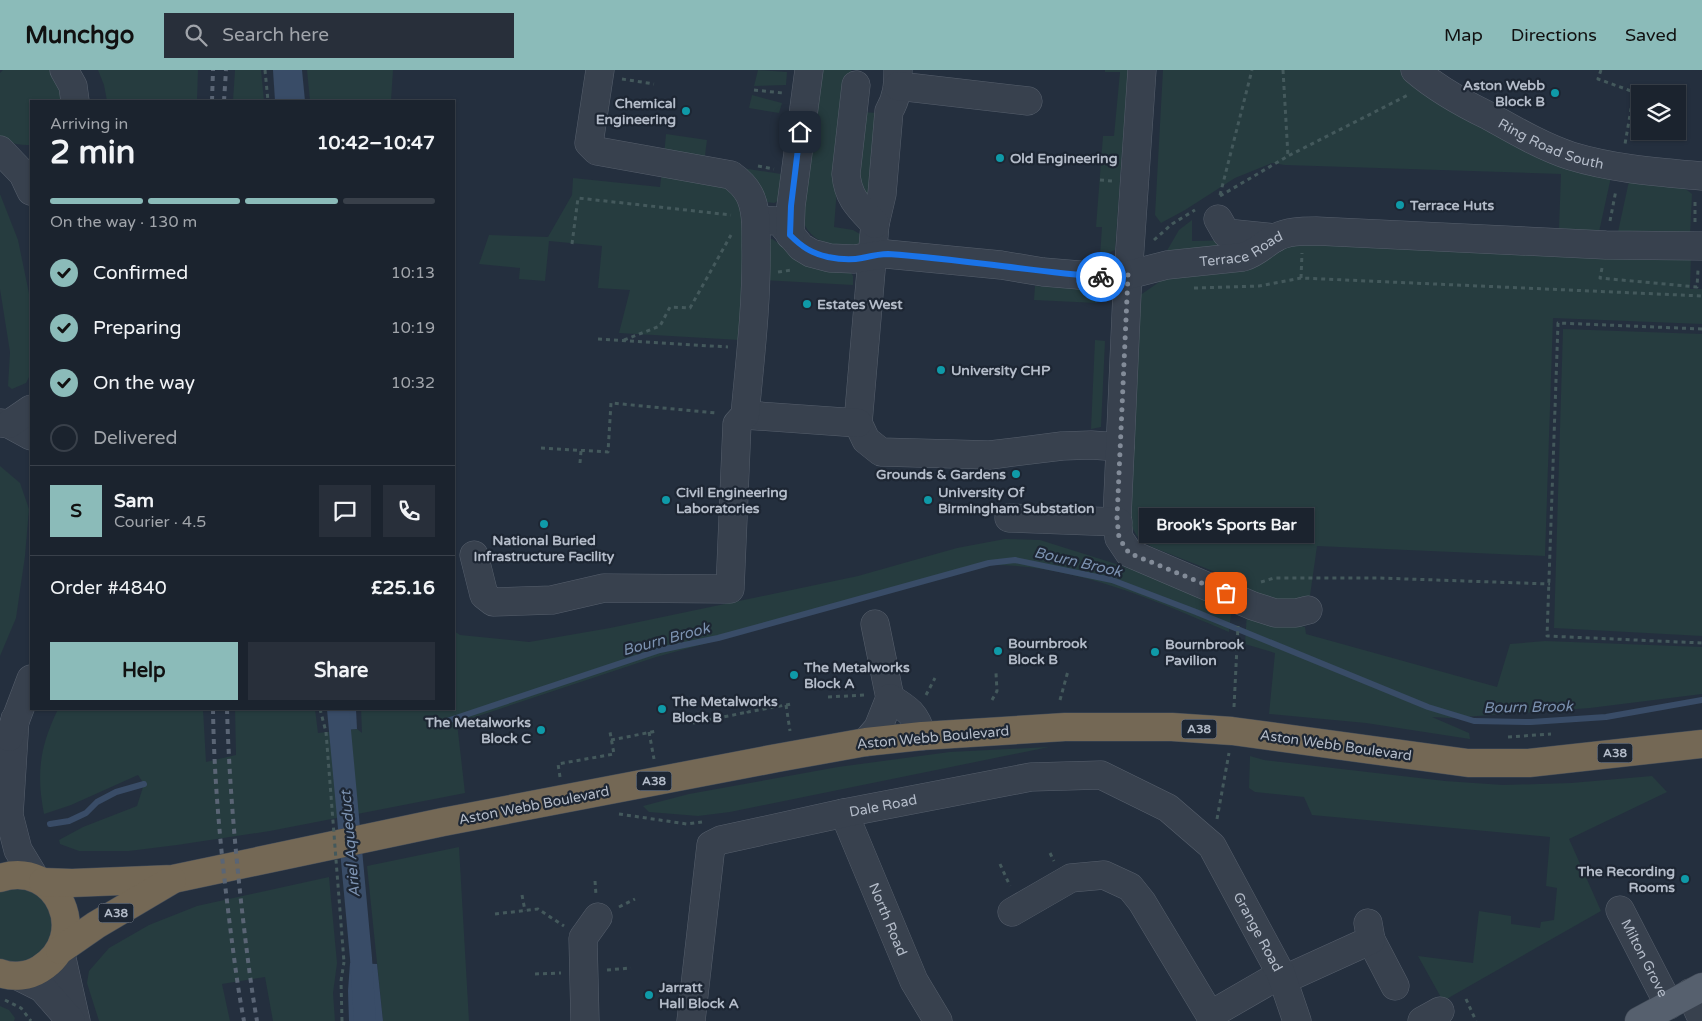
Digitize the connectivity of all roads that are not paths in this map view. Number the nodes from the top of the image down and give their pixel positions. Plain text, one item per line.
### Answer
1 (64, 70) edge
2 (809, 70) edge
3 (1142, 70) edge
4 (609, 74) edge
5 (1430, 75) edge
6 (898, 78) edge
7 (856, 85) dead end
8 (75, 100) edge
9 (1028, 101) dead end
10 (0, 150) edge
11 (30, 154) edge
12 (30, 189) edge
13 (1698, 189) edge
14 (1219, 207) road end
15 (751, 214) junction
16 (875, 224) junction
17 (790, 235) junction
18 (1275, 238) junction
19 (1699, 238) edge
20 (872, 255) junction
21 (1128, 275) junction
22 (30, 409) edge
23 (745, 415) junction
24 (858, 423) junction
25 (13, 428) edge
26 (1120, 447) junction
27 (1009, 518) dead end
28 (1118, 522) junction
29 (474, 555) dead end
30 (1308, 610) dead end
31 (875, 624) dead end
32 (30, 681) edge
33 (882, 698) junction
34 (8, 728) edge
35 (922, 736) junction
36 (866, 742) junction
37 (1702, 744) edge
38 (0, 764) edge
39 (844, 813) junction
40 (1212, 846) joint
41 (0, 878) edge
42 (173, 879) junction
43 (39, 880) junction
44 (1620, 910) dead end
45 (1012, 912) dead end
46 (591, 927) road end
47 (60, 950) junction
48 (1282, 977) junction
49 (15, 979) edge
50 (1395, 986) dead end
51 (1687, 995) edge
52 (1702, 1019) edge
53 (72, 1021) edge
54 (76, 1021) edge
55 (585, 1021) edge
56 (691, 1021) edge
57 (938, 1021) edge
58 (1297, 1021) edge
59 (1639, 1021) edge

1 - 8 street
2 - 17 street
3 - 21 street
4 - 15 street
5 - 13 street, Ring Road South
6 - 9 street
6 - 16 street
7 - 16 street
10 - 11 street
10 - 12 street
14 - 18 street
15 - 17 street, Terrace Road
15 - 23 street
16 - 20 street
17 - 20 street, Terrace Road
18 - 19 street, Terrace Road
18 - 21 street, Terrace Road
20 - 21 street, Terrace Road
20 - 24 street
21 - 26 street
22 - 25 street
23 - 24 street
23 - 29 street
24 - 26 street
26 - 28 street
27 - 28 street
28 - 30 street
31 - 33 street
32 - 34 street
33 - 35 street
33 - 36 street
34 - 38 street
34 - 43 street
35 - 36 highway, Aston Webb Boulevard / A38
35 - 37 highway, Aston Webb Boulevard / A38
36 - 42 highway, Aston Webb Boulevard / A38
39 - 40 street, Dale Road
39 - 56 street, Dale Road
39 - 57 street, North Road
40 - 48 street, Grange Road
41 - 43 highway, A38
42 - 43 highway, Aston Webb Boulevard / A38
42 - 47 highway, Aston Webb Boulevard / A38
43 - 47 highway
44 - 51 street, Milton Grove
45 - 48 street
46 - 55 street
47 - 49 highway, A38
47 - 54 street
48 - 50 street
48 - 58 street, Grange Road
49 - 53 street
51 - 52 street, Milton Grove
51 - 59 main road

